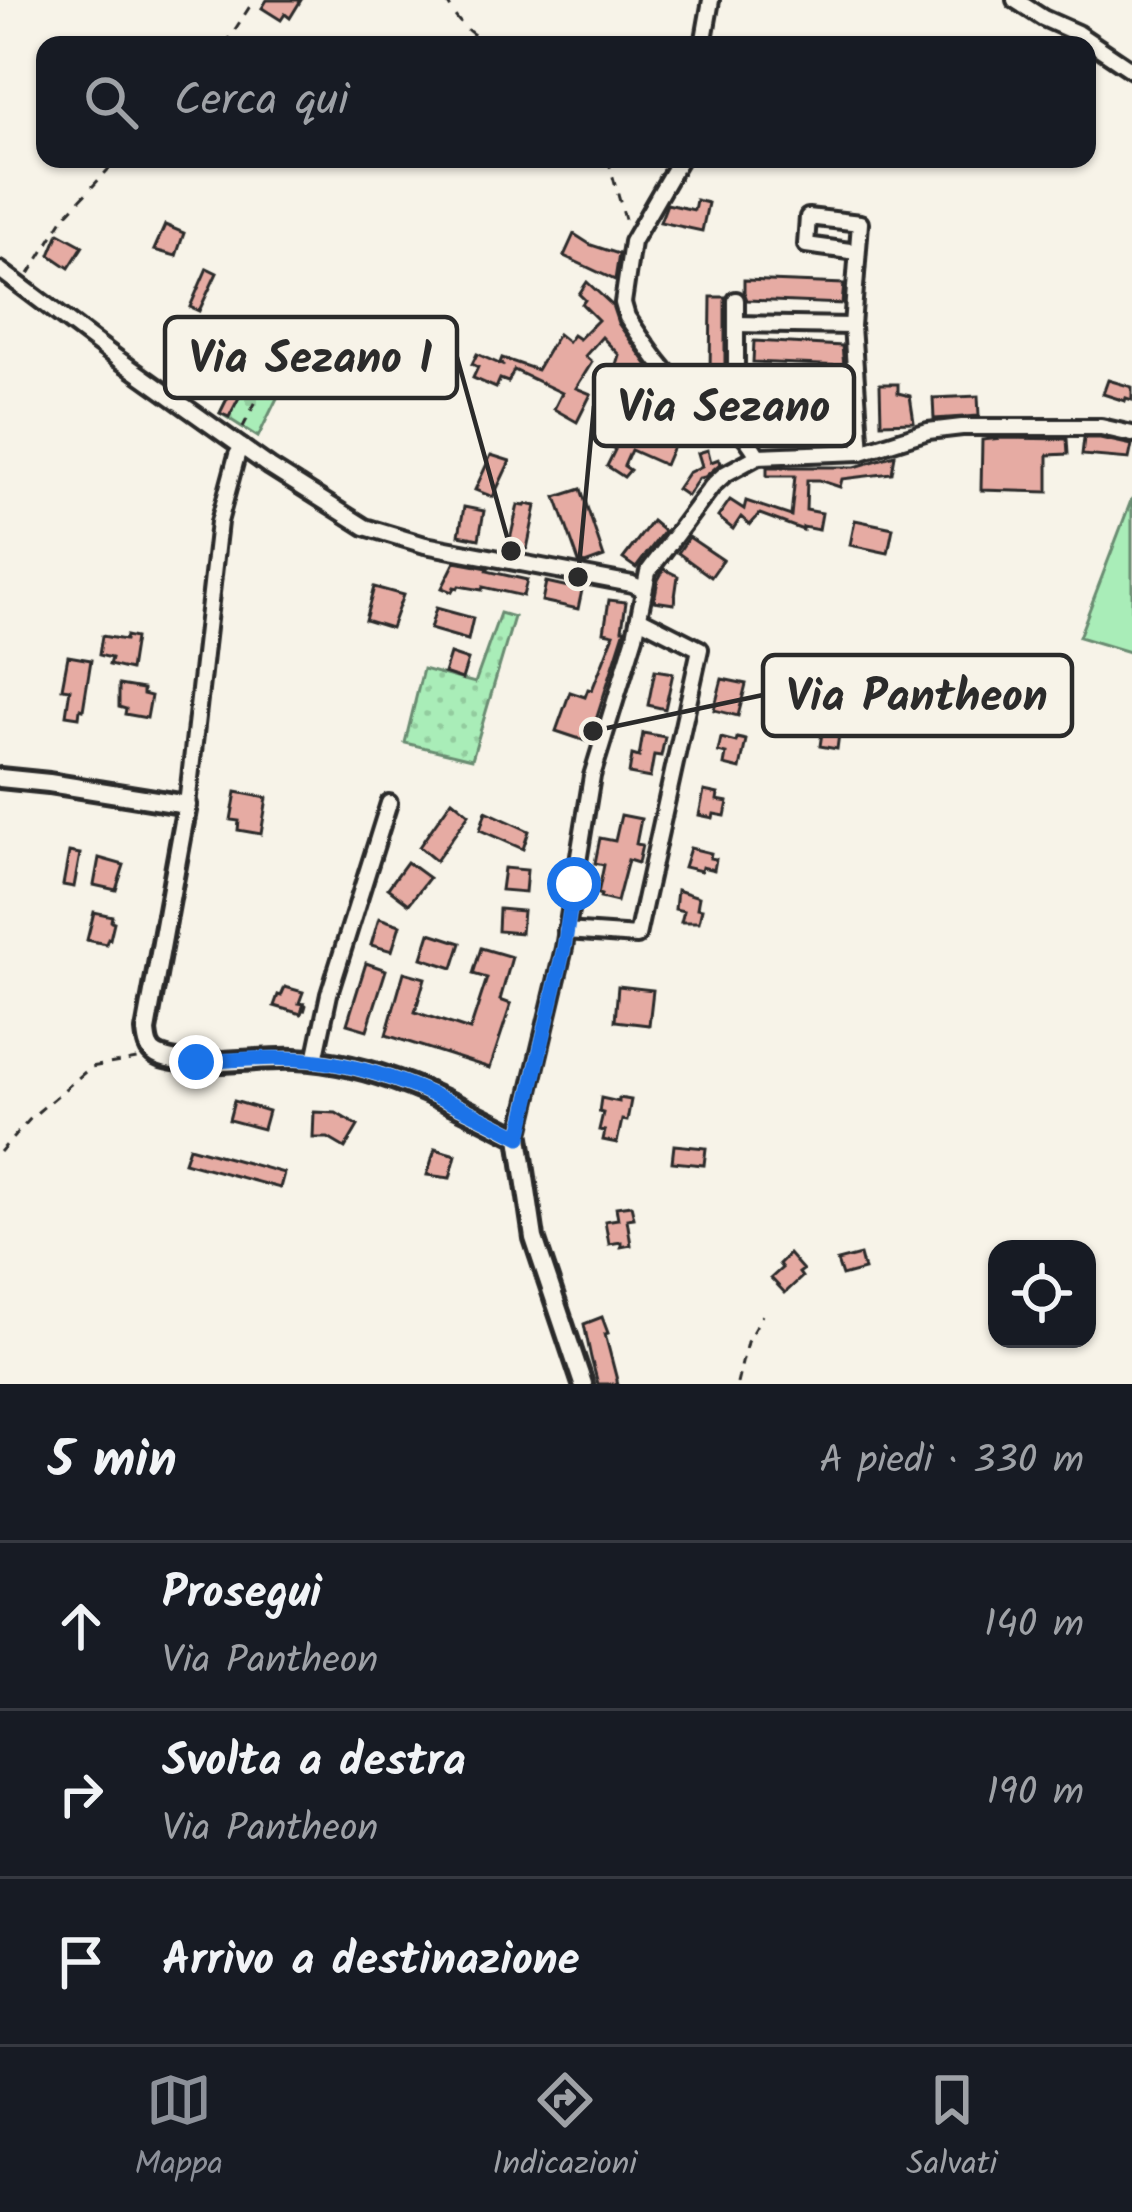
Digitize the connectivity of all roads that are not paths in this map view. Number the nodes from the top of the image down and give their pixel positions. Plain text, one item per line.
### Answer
1 (711, 0) edge
2 (1015, 0) edge
3 (705, 36) edge
4 (1081, 36) edge
5 (1096, 46) edge
6 (1132, 70) edge
7 (675, 168) edge
8 (857, 252) dead end
9 (0, 270) edge
10 (736, 300) dead end
11 (736, 324) junction
12 (852, 326) junction
13 (736, 375) dead end
14 (1132, 434) edge
15 (242, 447) junction
16 (861, 452) junction
17 (758, 456) junction
18 (644, 589) junction
19 (639, 618) junction
20 (0, 778) edge
21 (389, 803) dead end
22 (187, 805) junction
23 (566, 932) junction
24 (315, 1060) junction
25 (520, 1137) junction
26 (583, 1384) edge

1 - 3 street
2 - 4 street
5 - 6 street
7 - 17 street
8 - 12 street
9 - 15 street
10 - 11 street
11 - 12 street
11 - 13 street
12 - 16 street
14 - 16 street
15 - 18 street
15 - 22 street
16 - 17 street
17 - 18 street
18 - 19 street
19 - 23 street
19 - 23 street
20 - 22 street
21 - 24 street
22 - 24 street
23 - 25 street
24 - 25 street
25 - 26 street

